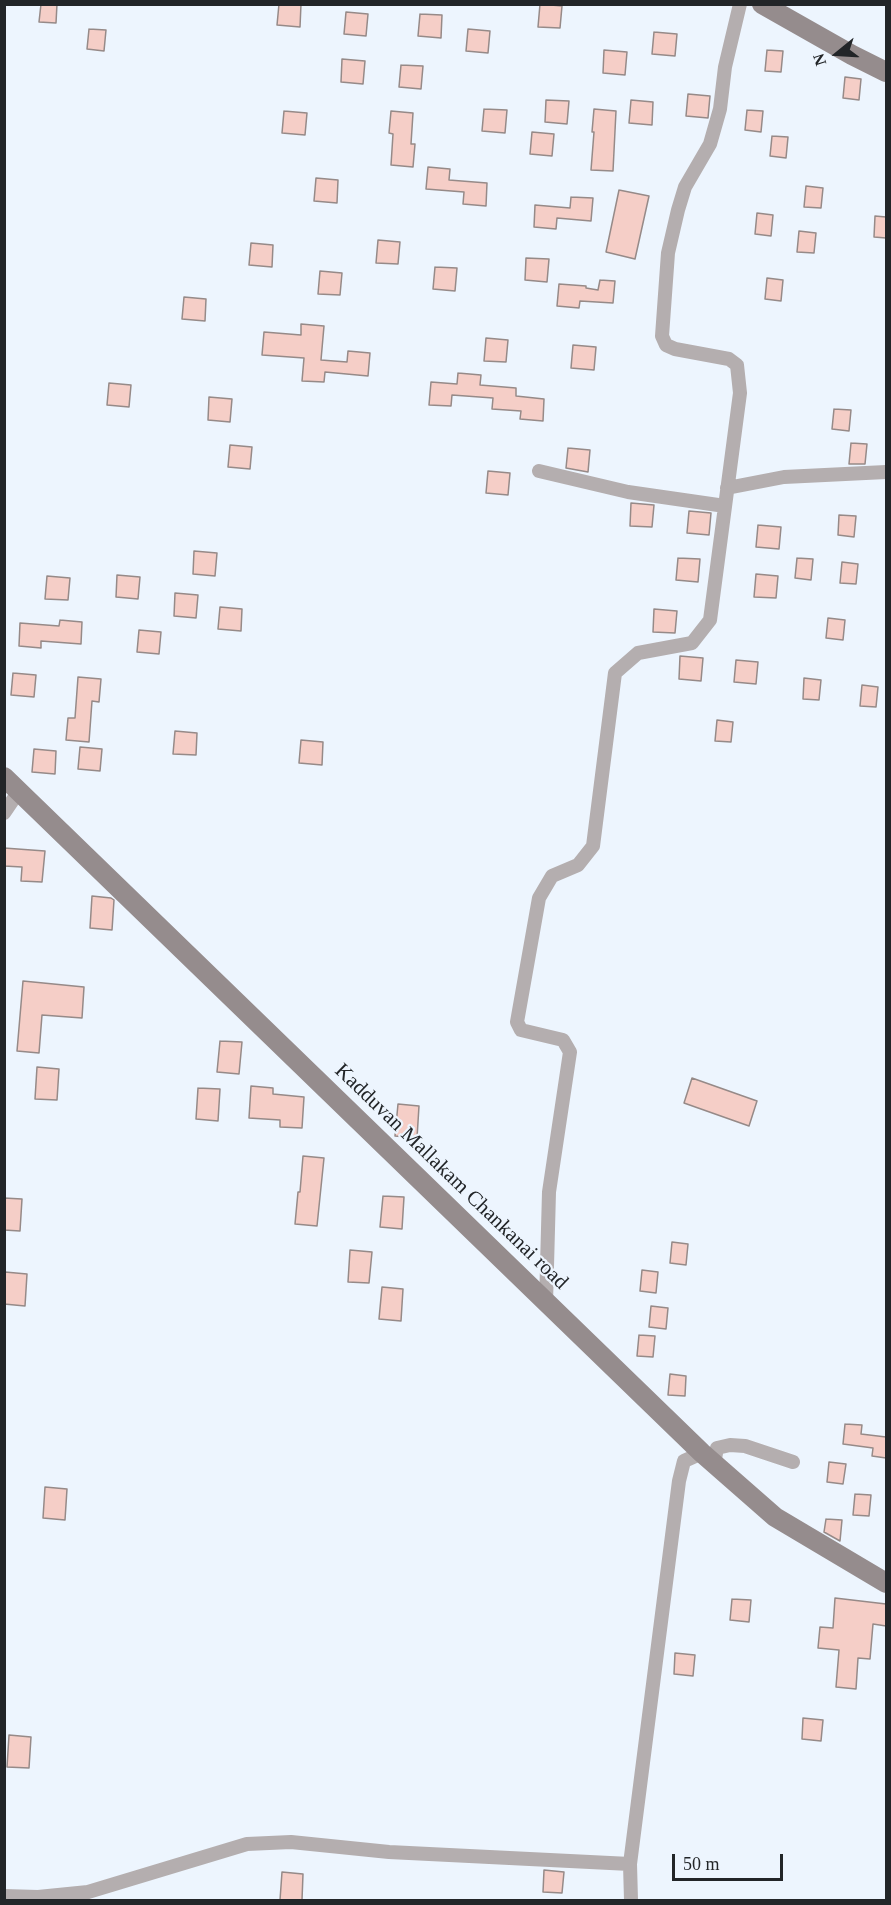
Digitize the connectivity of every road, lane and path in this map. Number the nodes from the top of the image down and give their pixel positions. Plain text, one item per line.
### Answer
1 (740, 4) edge
2 (762, 4) edge
3 (886, 72) edge
4 (539, 471) dead end
5 (886, 472) edge
6 (727, 488) junction
7 (725, 506) junction
8 (12, 784) edge
9 (4, 813) edge
10 (546, 1303) junction
11 (708, 1458) junction
12 (793, 1462) dead end
13 (886, 1583) edge
14 (630, 1864) junction
15 (4, 1896) edge
16 (631, 1900) edge

1 - 6 street
2 - 3 main road
4 - 7 street
5 - 6 street
6 - 7 street
7 - 10 street
8 - 9 street
8 - 10 main road, Kadduvan Mallakam Chankanai road
10 - 11 main road, Kadduvan Mallakam Chankanai road
11 - 12 street
11 - 13 main road, Kadduvan Mallakam Chankanai road
11 - 14 street
14 - 15 street
14 - 16 street

